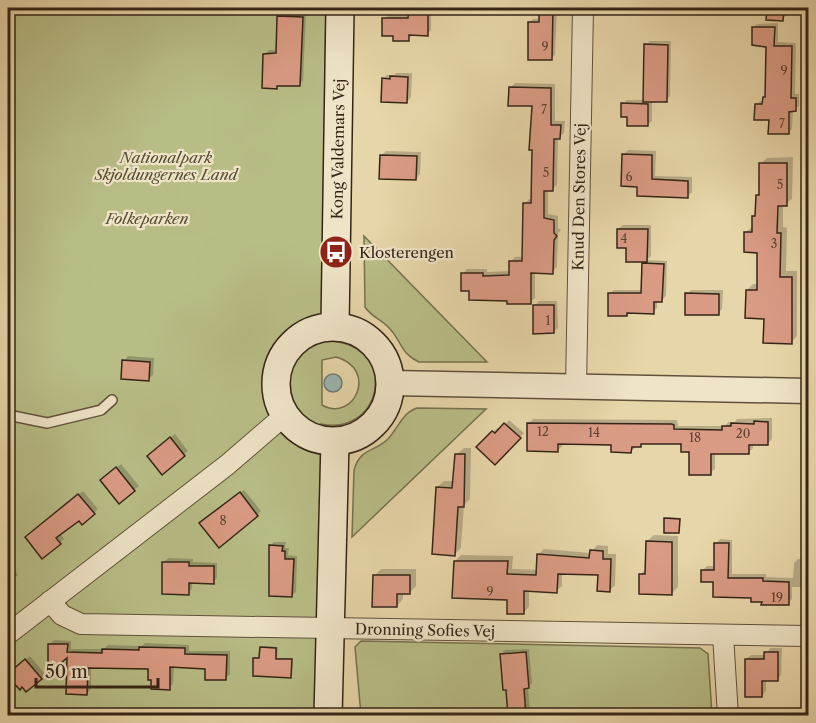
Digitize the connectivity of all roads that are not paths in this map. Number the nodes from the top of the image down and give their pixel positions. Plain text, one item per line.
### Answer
1 (340, 8) edge
2 (583, 8) edge
3 (335, 326) junction
4 (391, 383) junction
5 (576, 387) junction
6 (808, 391) edge
7 (112, 400) dead end
8 (285, 415) junction
9 (8, 416) edge
10 (335, 442) junction
11 (50, 601) junction
12 (330, 629) junction
13 (8, 634) edge
14 (723, 635) junction
15 (808, 636) edge
16 (328, 716) edge
17 (728, 716) edge

1 - 3 main road, Kong Valdemars Vej
2 - 5 street, Knud Den Stores Vej
3 - 4 main road
3 - 8 main road
4 - 5 street
4 - 10 main road
5 - 6 street
7 - 9 lane
8 - 10 main road
8 - 11 street
10 - 12 main road
11 - 12 street, Dronning Sofies Vej
11 - 13 street
12 - 14 street, Dronning Sofies Vej
12 - 16 main road
14 - 15 street, Dronning Sofies Vej
14 - 17 street

